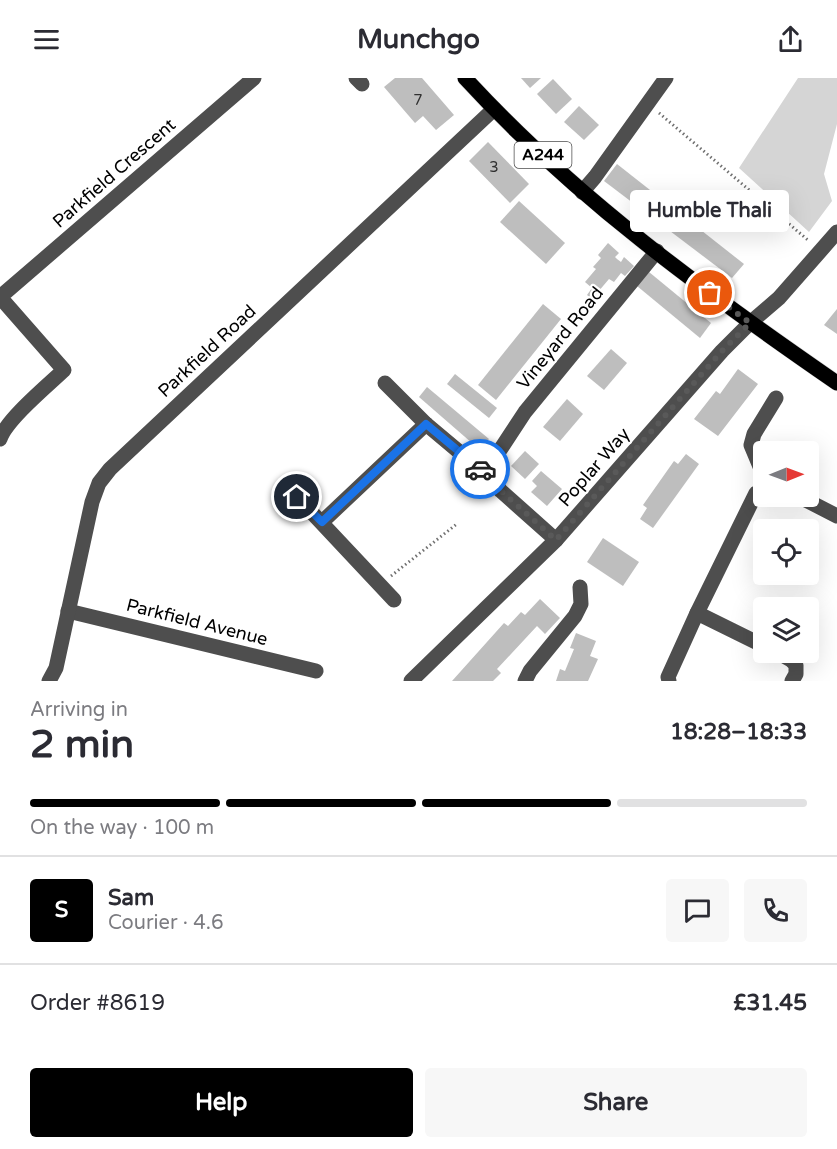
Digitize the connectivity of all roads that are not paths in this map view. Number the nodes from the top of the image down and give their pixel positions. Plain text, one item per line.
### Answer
1 (254, 78) edge
2 (465, 78) edge
3 (666, 78) edge
4 (494, 109) junction
5 (582, 192) junction
6 (837, 232) edge
7 (657, 251) junction
8 (0, 297) edge
9 (750, 323) junction
10 (385, 383) dead end
11 (837, 383) edge
12 (776, 398) dead end
13 (426, 424) junction
14 (0, 439) edge
15 (753, 448) edge
16 (498, 453) dead end
17 (286, 485) dead end
18 (753, 499) edge
19 (819, 507) edge
20 (837, 516) edge
21 (322, 522) junction
22 (556, 540) junction
23 (580, 586) dead end
24 (394, 600) dead end
25 (68, 611) junction
26 (697, 612) junction
27 (753, 640) edge
28 (794, 663) edge
29 (316, 671) dead end
30 (667, 680) edge
31 (49, 681) edge
32 (411, 681) edge
33 (525, 681) edge
34 (792, 681) edge

1 - 8 street, Parkfield Crescent
2 - 4 main road, A244
3 - 5 street
4 - 5 main road, A244
4 - 25 street, Parkfield Road
5 - 7 main road, A244
6 - 9 street, Poplar Way
7 - 9 main road, A244
7 - 16 street, Vineyard Road
8 - 14 street
9 - 11 main road, A244
9 - 22 street, Poplar Way
10 - 13 street
12 - 15 street
13 - 21 street
13 - 22 street
17 - 21 street
18 - 26 street
19 - 20 street
21 - 24 street
22 - 32 street, Poplar Way
23 - 33 street
25 - 29 street, Parkfield Avenue
25 - 31 street, Parkfield Road
26 - 27 street
26 - 30 street
28 - 34 street

